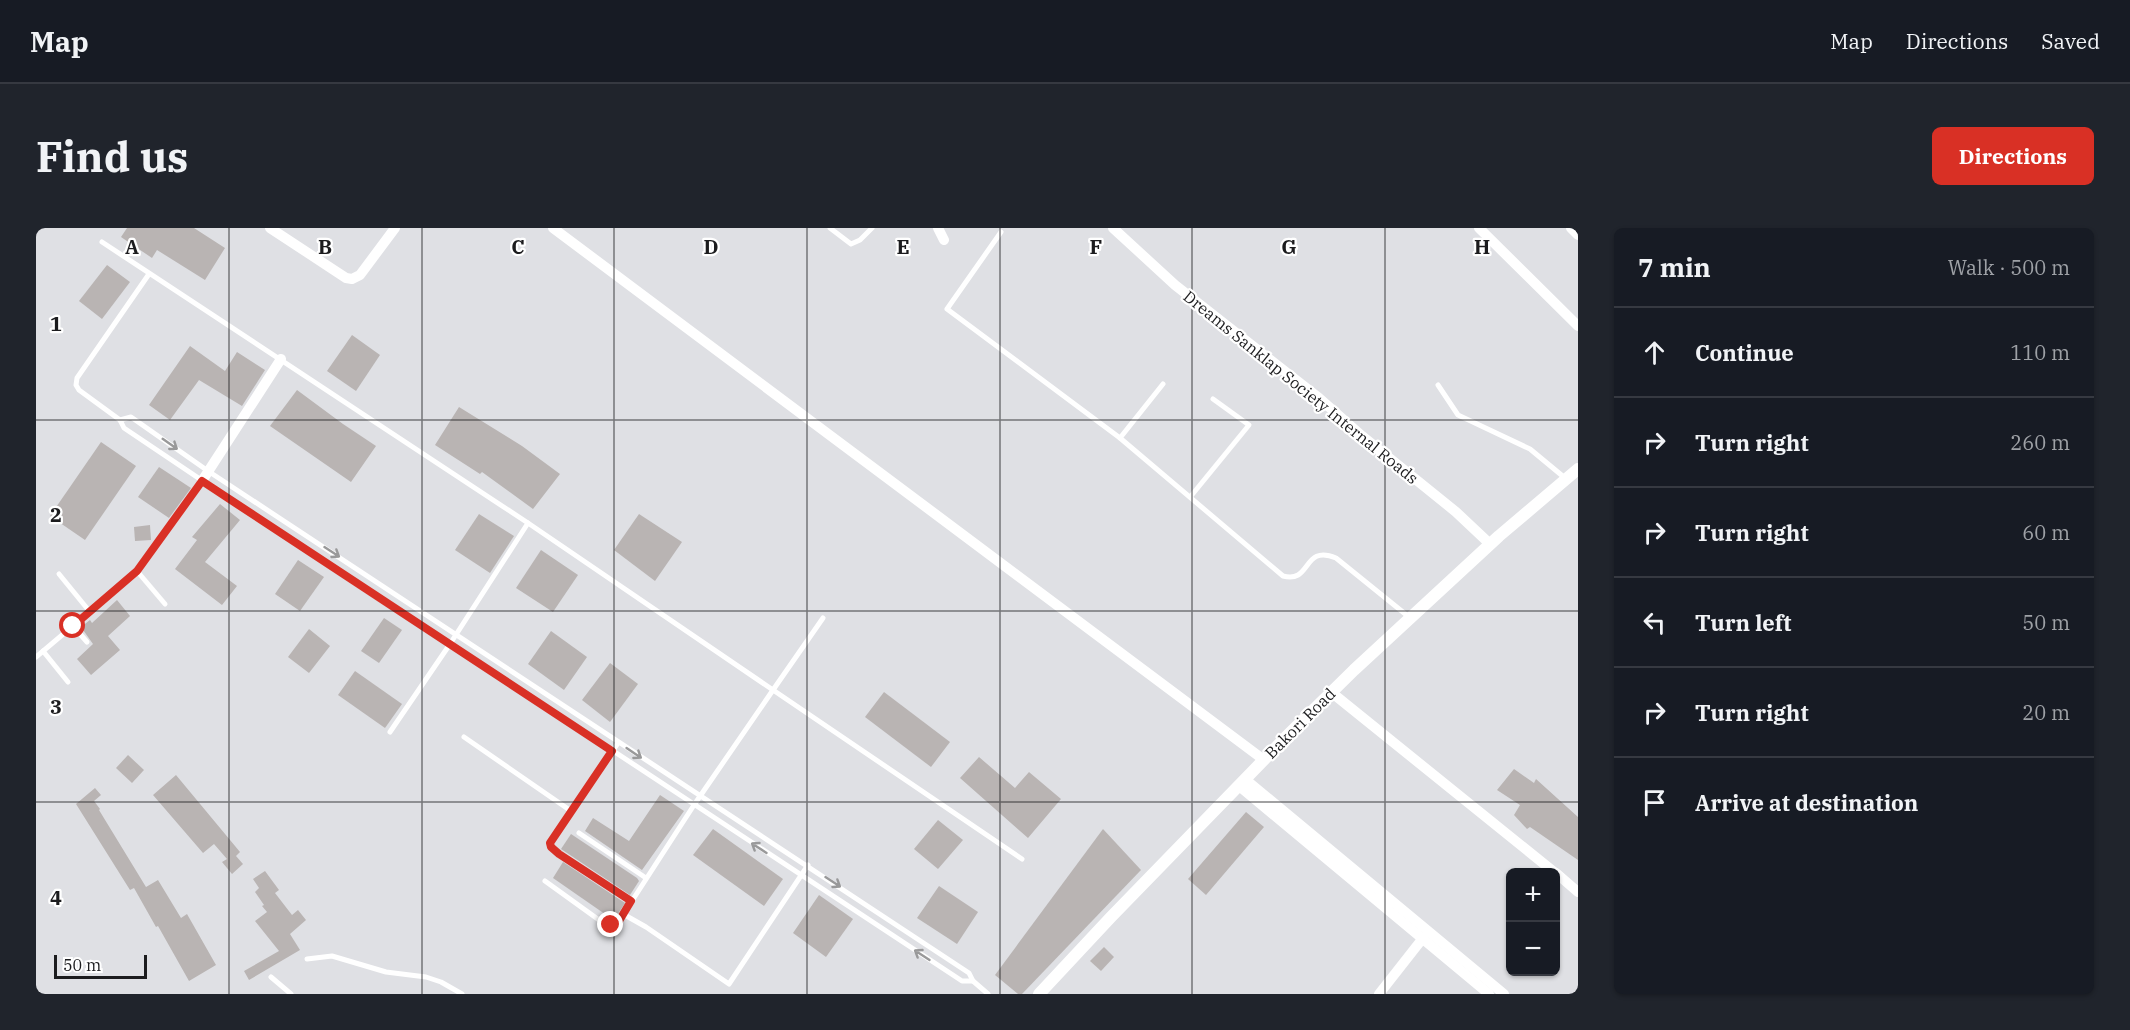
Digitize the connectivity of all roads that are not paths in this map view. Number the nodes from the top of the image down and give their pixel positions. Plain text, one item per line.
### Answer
1 (270, 228) edge
2 (395, 228) edge
3 (552, 228) edge
4 (830, 228) edge
5 (872, 228) edge
6 (938, 228) edge
7 (1113, 228) edge
8 (1479, 228) edge
9 (1571, 228) edge
10 (1001, 232) dead end
11 (1578, 235) edge
12 (944, 240) dead end
13 (102, 242) dead end
14 (149, 274) junction
15 (1578, 326) edge
16 (281, 359) junction
17 (1163, 384) dead end
18 (1438, 385) dead end
19 (1213, 399) dead end
20 (120, 420) junction
21 (1120, 438) junction
22 (1578, 470) edge
23 (205, 476) junction
24 (1566, 479) junction
25 (1191, 496) junction
26 (528, 523) junction
27 (1490, 544) junction
28 (137, 571) junction
29 (59, 574) dead end
30 (165, 604) dead end
31 (90, 612) junction
32 (1409, 617) junction
33 (823, 618) dead end
34 (73, 626) junction
35 (456, 634) junction
36 (87, 642) dead end
37 (450, 644) junction
38 (43, 651) junction
39 (36, 657) edge
40 (68, 682) dead end
41 (773, 690) junction
42 (1331, 692) junction
43 (390, 732) dead end
44 (464, 737) dead end
45 (618, 742) junction
46 (612, 751) junction
47 (1264, 760) junction
48 (1242, 783) junction
49 (701, 795) junction
50 (694, 805) junction
51 (571, 811) junction
52 (579, 833) dead end
53 (1022, 859) dead end
54 (807, 865) junction
55 (1549, 868) edge
56 (801, 875) junction
57 (1560, 877) edge
58 (646, 878) junction
59 (545, 881) dead end
60 (1578, 892) edge
61 (631, 901) junction
62 (623, 914) junction
63 (1423, 938) junction
64 (307, 959) dead end
65 (271, 977) dead end
66 (973, 981) junction
67 (1045, 992) edge
68 (291, 994) edge
69 (462, 994) edge
70 (988, 994) edge
71 (1379, 994) edge
72 (1489, 994) edge
73 (1504, 994) edge

1 - 2 street
3 - 47 street
4 - 5 lane
6 - 12 street
7 - 27 street, Dreams Sanklap Society Internal Roads
8 - 15 street
9 - 11 street
10 - 21 lane
13 - 14 lane
14 - 16 lane
14 - 20 lane
16 - 23 street
16 - 26 lane
17 - 21 lane
18 - 24 lane
19 - 25 lane
20 - 23 lane
20 -> 23 lane
21 - 25 lane
22 - 24 street, Bakori Road
23 - 28 lane
23 -> 35 lane
23 - 37 lane
24 - 27 street, Bakori Road
25 - 32 lane
26 - 35 lane
26 - 41 lane
27 - 32 street, Bakori Road
28 - 30 lane
28 - 31 lane
29 - 31 lane
31 - 34 lane
32 - 42 street, Bakori Road
33 - 41 lane
34 - 36 lane
34 - 38 lane
35 - 37 lane
35 - 45 lane
37 - 43 lane
37 - 46 lane
38 - 39 lane
38 - 40 lane
41 - 49 lane
41 - 53 lane
42 - 47 street, Bakori Road
42 - 55 street
44 - 51 lane
45 - 46 lane
45 -> 49 lane
46 - 50 lane
46 - 51 lane
47 - 48 street, Bakori Road
48 - 63 street
48 - 67 street, Bakori Road
48 - 73 street
49 - 50 lane
49 - 54 lane
56 -> 50 lane
50 - 58 lane
51 - 61 lane
52 - 58 lane
54 - 56 lane
54 -> 66 lane
56 - 62 lane
66 -> 56 lane
57 - 60 street
58 - 61 lane
59 - 62 lane
61 - 62 lane
63 - 71 street
63 - 72 street
64 - 69 lane
65 - 68 lane
66 - 70 lane

